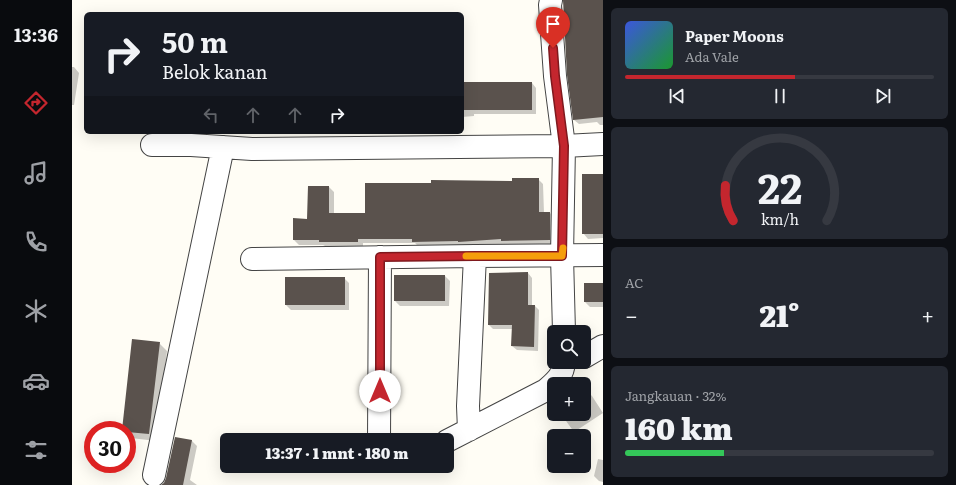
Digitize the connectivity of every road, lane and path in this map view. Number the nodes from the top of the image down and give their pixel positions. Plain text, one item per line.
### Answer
1 (551, 0) edge
2 (603, 144) edge
3 (152, 145) dead end
4 (564, 146) junction
5 (223, 147) junction
6 (603, 255) edge
7 (475, 256) junction
8 (562, 256) junction
9 (380, 257) junction
10 (252, 259) dead end
11 (564, 325) edge
12 (603, 346) edge
13 (591, 353) edge
14 (565, 369) edge
15 (469, 430) junction
16 (379, 433) edge
17 (454, 438) edge
18 (154, 475) dead end

1 - 4 street
2 - 4 street
3 - 5 street
4 - 5 street
4 - 8 street
5 - 18 street
6 - 8 street
7 - 8 street
7 - 9 street
7 - 15 street
8 - 11 street
9 - 10 street
9 - 16 street
12 - 13 street
14 - 15 street
15 - 17 street

